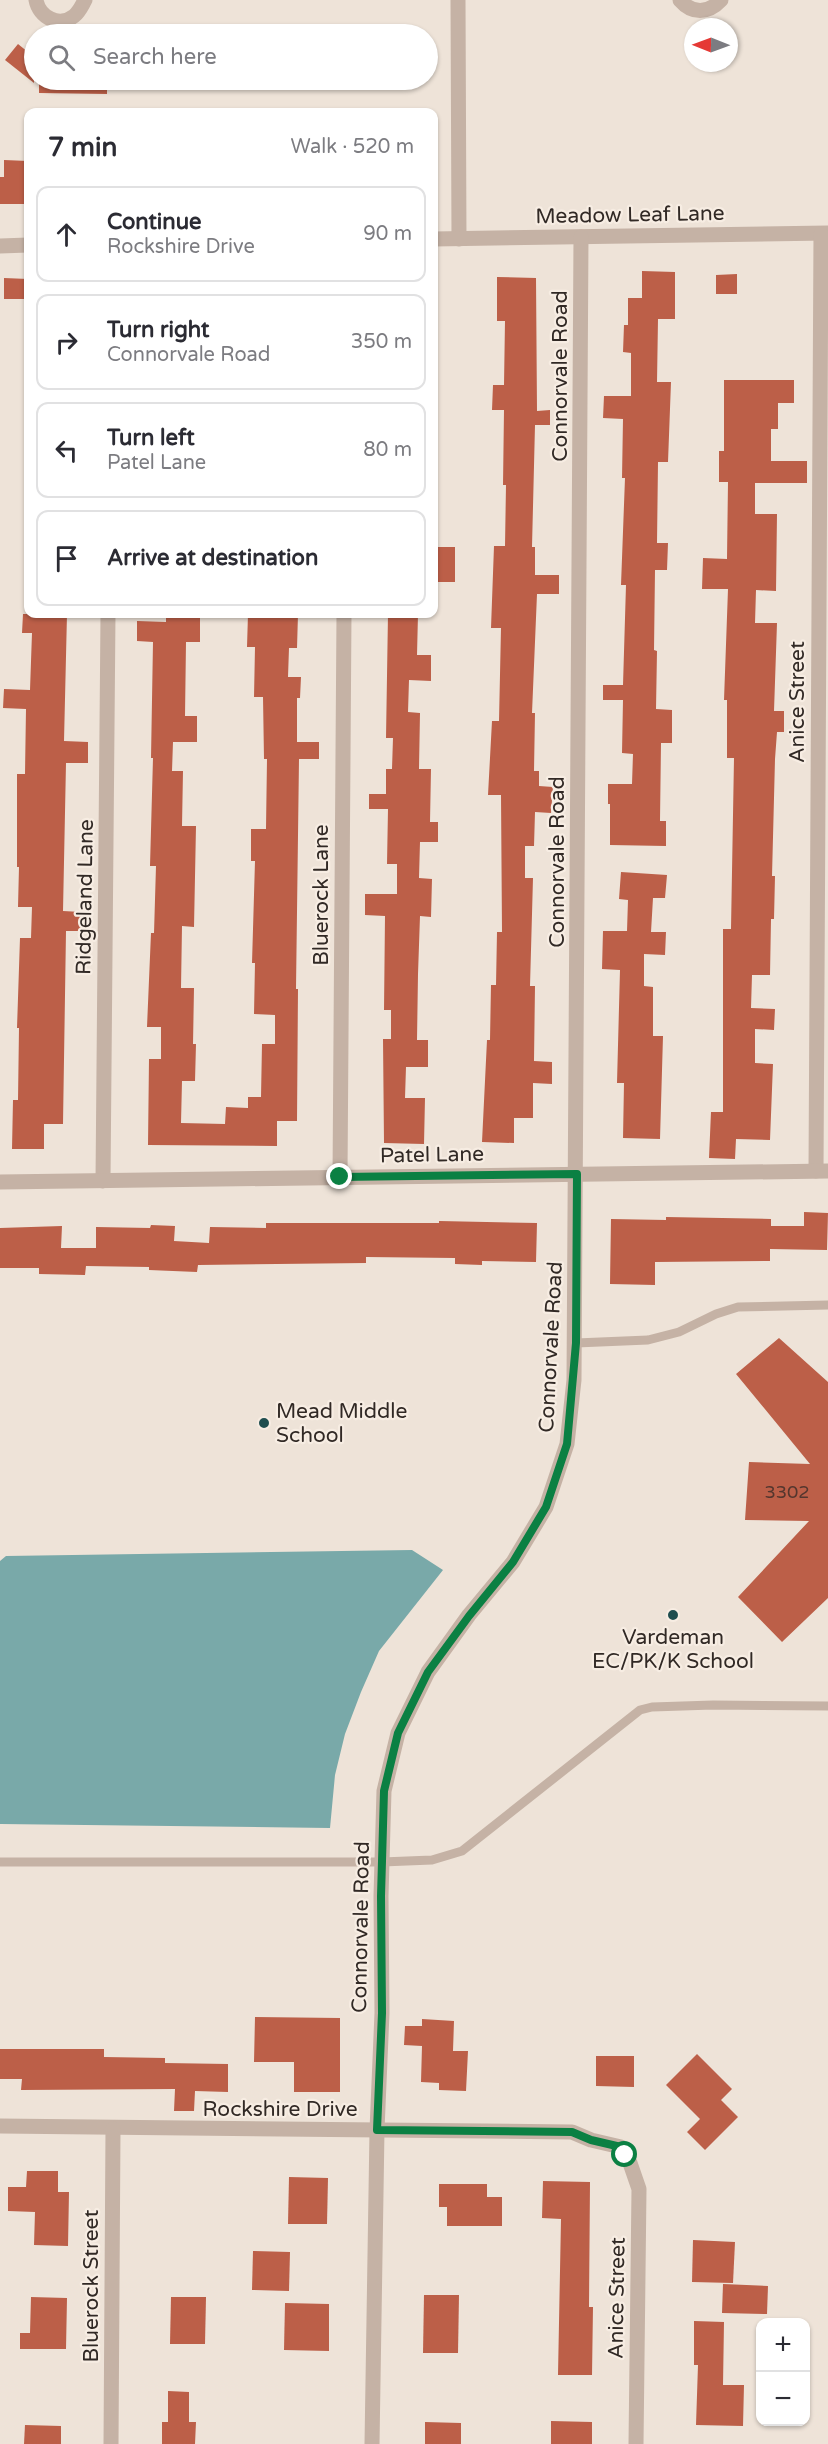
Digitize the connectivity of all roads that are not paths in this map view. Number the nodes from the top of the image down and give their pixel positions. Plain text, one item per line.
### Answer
1 (36, 0) edge
2 (84, 0) edge
3 (458, 0) edge
4 (680, 0) edge
5 (721, 0) edge
6 (824, 234) edge
7 (581, 237) junction
8 (438, 239) edge
9 (459, 239) junction
10 (24, 245) edge
11 (0, 246) edge
12 (108, 618) edge
13 (344, 618) edge
14 (822, 1171) edge
15 (577, 1174) junction
16 (340, 1177) junction
17 (103, 1181) junction
18 (0, 1182) edge
19 (828, 1305) edge
20 (576, 1343) junction
21 (828, 1706) edge
22 (0, 1862) edge
23 (382, 1862) junction
24 (0, 2126) edge
25 (113, 2129) junction
26 (377, 2130) junction
27 (625, 2155) joint
28 (111, 2444) edge
29 (372, 2444) edge
30 (636, 2444) edge

1 - 2 street
3 - 9 street
4 - 5 street
6 - 7 street, Meadow Leaf Lane
6 - 14 street, Anice Street
7 - 9 street, Meadow Leaf Lane
7 - 15 street, Connorvale Road
8 - 9 street, Meadow Leaf Lane
10 - 11 street
12 - 17 street, Ridgeland Lane
13 - 16 street, Bluerock Lane
14 - 15 street, Patel Lane
15 - 16 street, Patel Lane
15 - 20 street, Connorvale Road
16 - 17 street, Patel Lane
17 - 18 street, Patel Lane
19 - 20 lane
20 - 23 street, Connorvale Road
21 - 23 lane
22 - 23 lane
23 - 26 street, Connorvale Road
24 - 25 street, Rockshire Drive
25 - 26 street, Rockshire Drive
25 - 28 street, Bluerock Street
26 - 27 street, Rockshire Drive
26 - 29 street, Connorvale Road
27 - 30 street, Anice Street

